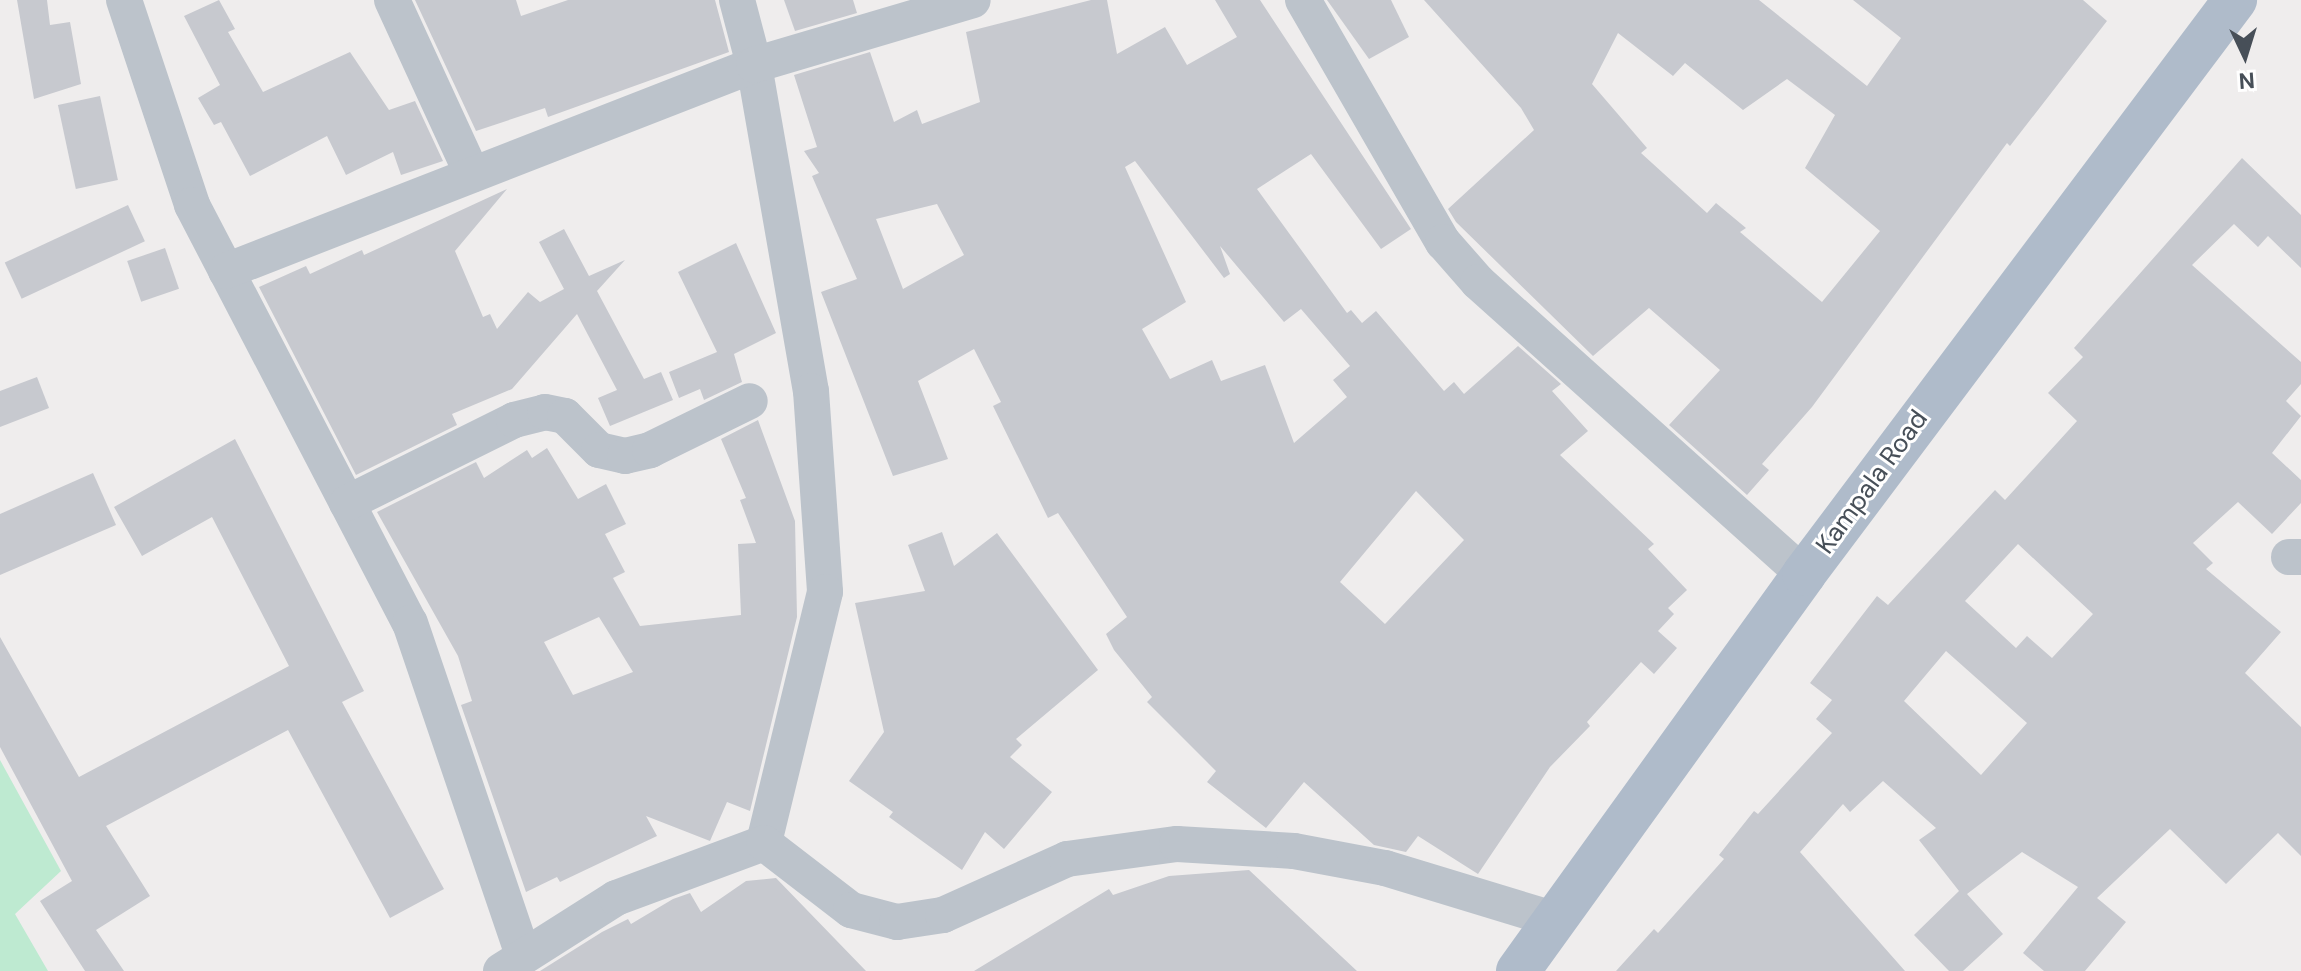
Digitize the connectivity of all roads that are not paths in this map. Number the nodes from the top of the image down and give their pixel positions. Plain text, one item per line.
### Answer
1 (124, 0) edge
2 (392, 0) edge
3 (737, 0) edge
4 (973, 0) edge
5 (1303, 0) edge
6 (2235, 0) edge
7 (754, 65) junction
8 (472, 174) junction
9 (226, 271) junction
10 (750, 401) dead end
11 (347, 503) junction
12 (1804, 574) junction
13 (764, 843) junction
14 (1556, 920) junction
15 (512, 963) edge
16 (1518, 971) edge

1 - 9 street
2 - 8 street
3 - 7 street
4 - 7 street
5 - 12 street
6 - 12 main road, Kampala Road
7 - 8 street
7 - 13 street
8 - 9 street
9 - 11 street
10 - 11 street
11 - 15 street
12 - 14 main road, Kampala Road
13 - 14 street
13 - 15 street
14 - 16 main road, Kampala Road

